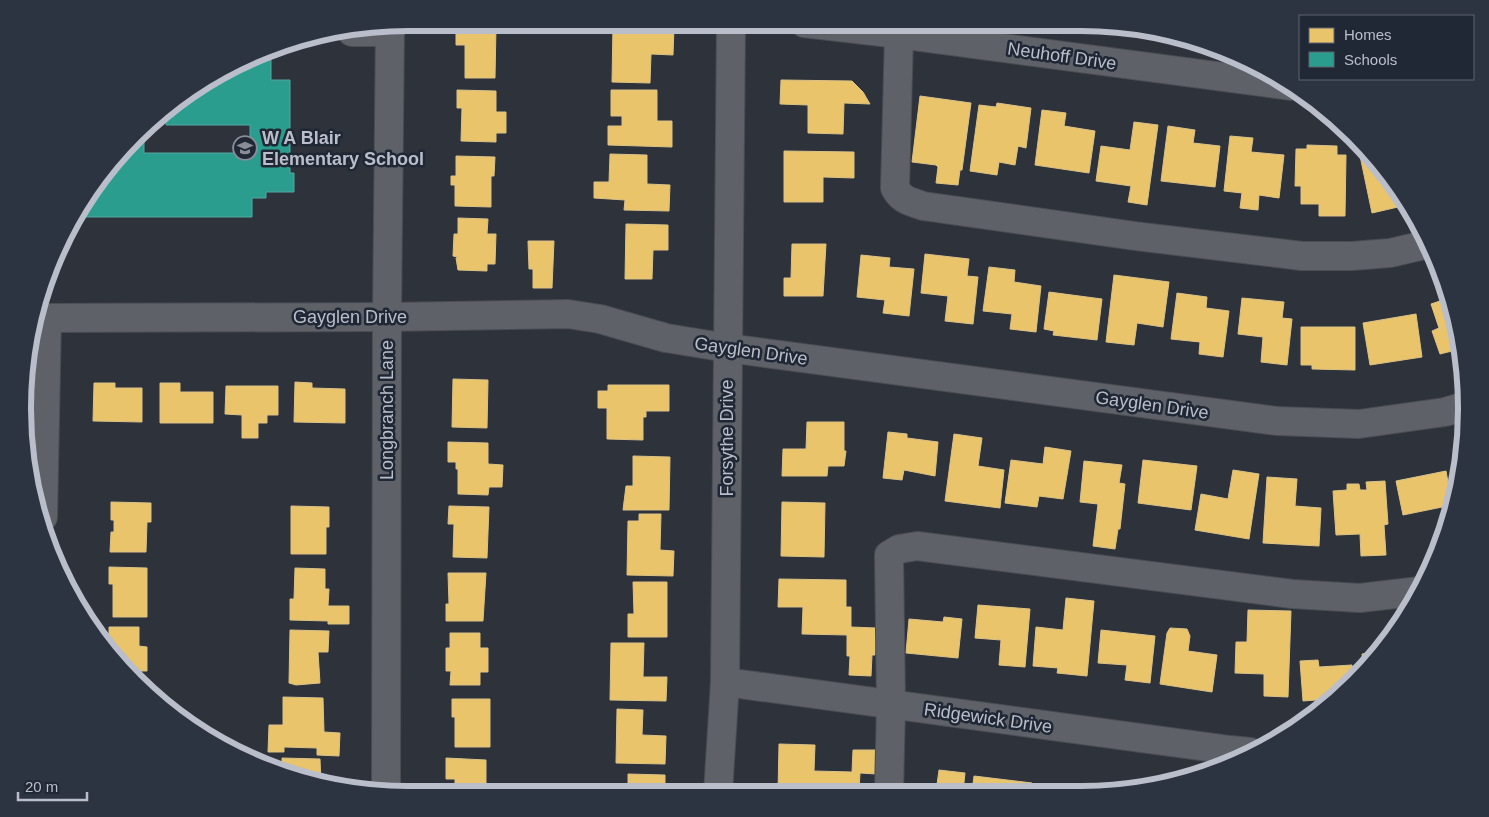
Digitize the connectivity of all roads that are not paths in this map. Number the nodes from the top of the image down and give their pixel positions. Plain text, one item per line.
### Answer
1 (731, 31) edge
2 (872, 31) edge
3 (390, 32) edge
4 (898, 34) junction
5 (1271, 83) edge
6 (1421, 246) edge
7 (387, 317) junction
8 (42, 318) edge
9 (41, 323) edge
10 (728, 348) junction
11 (1458, 408) edge
12 (43, 501) edge
13 (1410, 592) edge
14 (725, 682) junction
15 (891, 705) junction
16 (1239, 751) edge
17 (386, 785) edge
18 (718, 786) edge
19 (889, 786) edge

1 - 10 street, Forsythe Drive
2 - 4 street, Neuhoff Drive
3 - 7 street, Longbranch Lane
4 - 5 street, Neuhoff Drive
4 - 6 street
7 - 8 street, Gayglen Drive
7 - 10 street, Gayglen Drive
7 - 17 street, Longbranch Lane
9 - 12 street
10 - 11 street, Gayglen Drive
10 - 14 street, Forsythe Drive
13 - 15 street
14 - 15 street, Ridgewick Drive
14 - 18 street, Forsythe Drive
15 - 16 street, Ridgewick Drive
15 - 19 street

